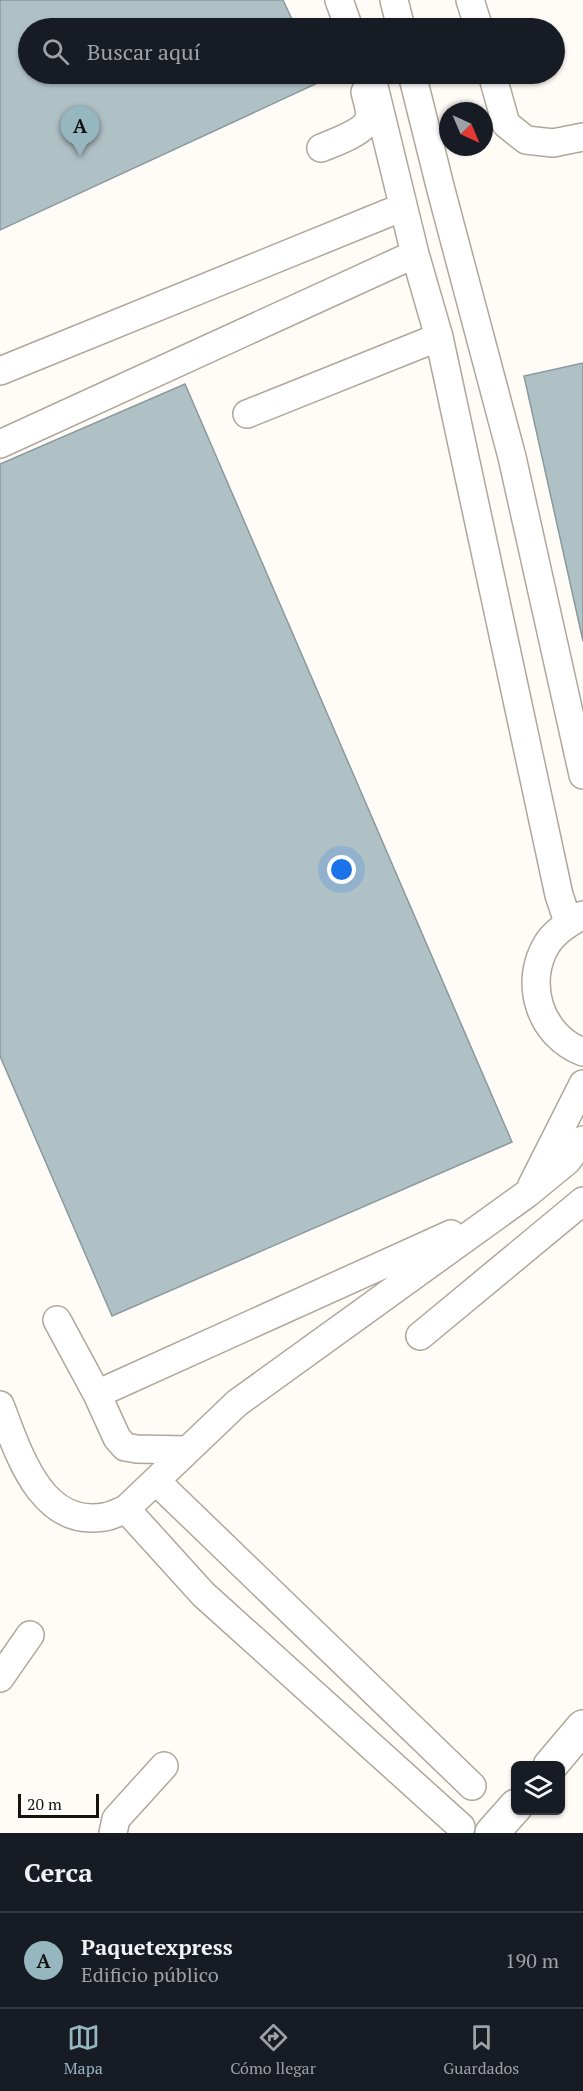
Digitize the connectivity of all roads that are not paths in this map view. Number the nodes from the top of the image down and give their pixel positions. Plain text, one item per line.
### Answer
1 (339, 0) edge
2 (353, 0) edge
3 (394, 0) edge
4 (471, 0) edge
5 (345, 18) edge
6 (358, 18) edge
7 (398, 18) edge
8 (476, 18) edge
9 (363, 84) edge
10 (373, 84) edge
11 (414, 84) edge
12 (495, 84) edge
13 (583, 137) edge
14 (321, 148) dead end
15 (403, 207) junction
16 (415, 254) junction
17 (438, 337) junction
18 (0, 371) edge
19 (247, 414) dead end
20 (0, 444) edge
21 (583, 775) edge
22 (575, 919) edge
23 (583, 1052) edge
24 (583, 1084) edge
25 (583, 1140) edge
26 (528, 1193) junction
27 (583, 1201) edge
28 (504, 1211) junction
29 (57, 1320) dead end
30 (420, 1336) dead end
31 (96, 1394) junction
32 (0, 1405) edge
33 (188, 1450) junction
34 (156, 1481) junction
35 (126, 1509) junction
36 (30, 1635) dead end
37 (0, 1678) edge
38 (583, 1727) edge
39 (554, 1761) edge
40 (164, 1766) dead end
41 (472, 1785) dead end
42 (511, 1812) edge
43 (460, 1827) dead end
44 (113, 1833) edge
45 (492, 1833) edge

1 - 5 street
2 - 6 street
3 - 7 street
4 - 8 street
9 - 14 street
10 - 15 street
11 - 21 street
12 - 13 street
15 - 16 street
15 - 18 street
16 - 17 street
16 - 20 street
17 - 19 street
17 - 22 street
22 - 23 street
24 - 26 street
25 - 26 street
26 - 28 street
27 - 30 street
28 - 31 street
28 - 33 street
29 - 31 street
31 - 33 street
32 - 35 street
33 - 34 street
34 - 35 street
34 - 41 street
35 - 43 street
36 - 37 street
38 - 39 main road
40 - 44 street
42 - 45 main road

